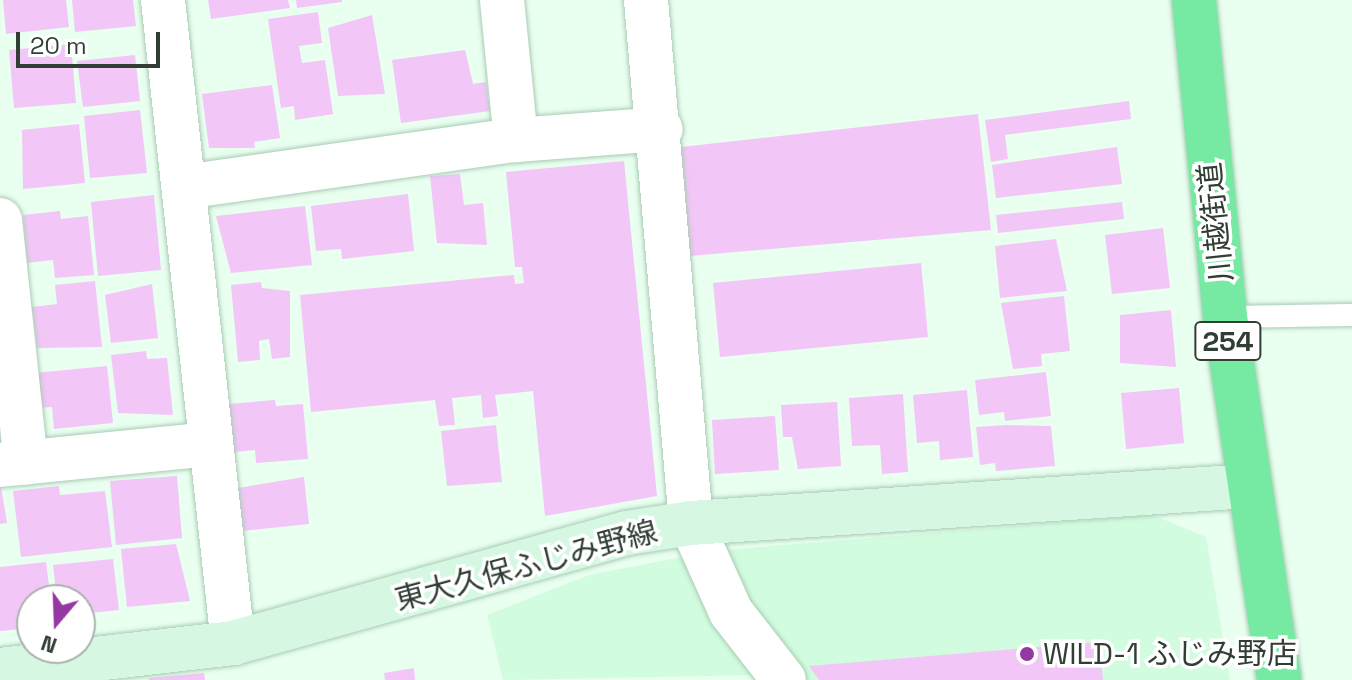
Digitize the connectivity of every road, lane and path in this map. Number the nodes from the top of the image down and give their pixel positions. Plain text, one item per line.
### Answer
1 (163, 0) edge
2 (502, 0) edge
3 (646, 0) edge
4 (1194, 0) edge
5 (661, 129) junction
6 (516, 140) junction
7 (184, 187) junction
8 (0, 220) edge
9 (1352, 315) edge
10 (1225, 317) junction
11 (210, 444) junction
12 (13, 464) edge
13 (1250, 486) junction
14 (691, 523) junction
15 (233, 643) junction
16 (0, 670) edge
17 (784, 680) edge
18 (1279, 680) edge

1 - 7 street
2 - 6 street
3 - 5 street
4 - 10 highway, 川越街道 / 254
5 - 6 street
5 - 14 street
6 - 7 street
7 - 11 street
8 - 12 street
9 - 10 lane
10 - 13 highway, 川越街道 / 254
11 - 12 street
11 - 15 street
13 - 14 main road, 東大久保ふじみ野線
13 - 18 highway, 川越街道 / 254
14 - 15 main road, 東大久保ふじみ野線
14 - 17 street
15 - 16 main road, 東大久保ふじみ野線

